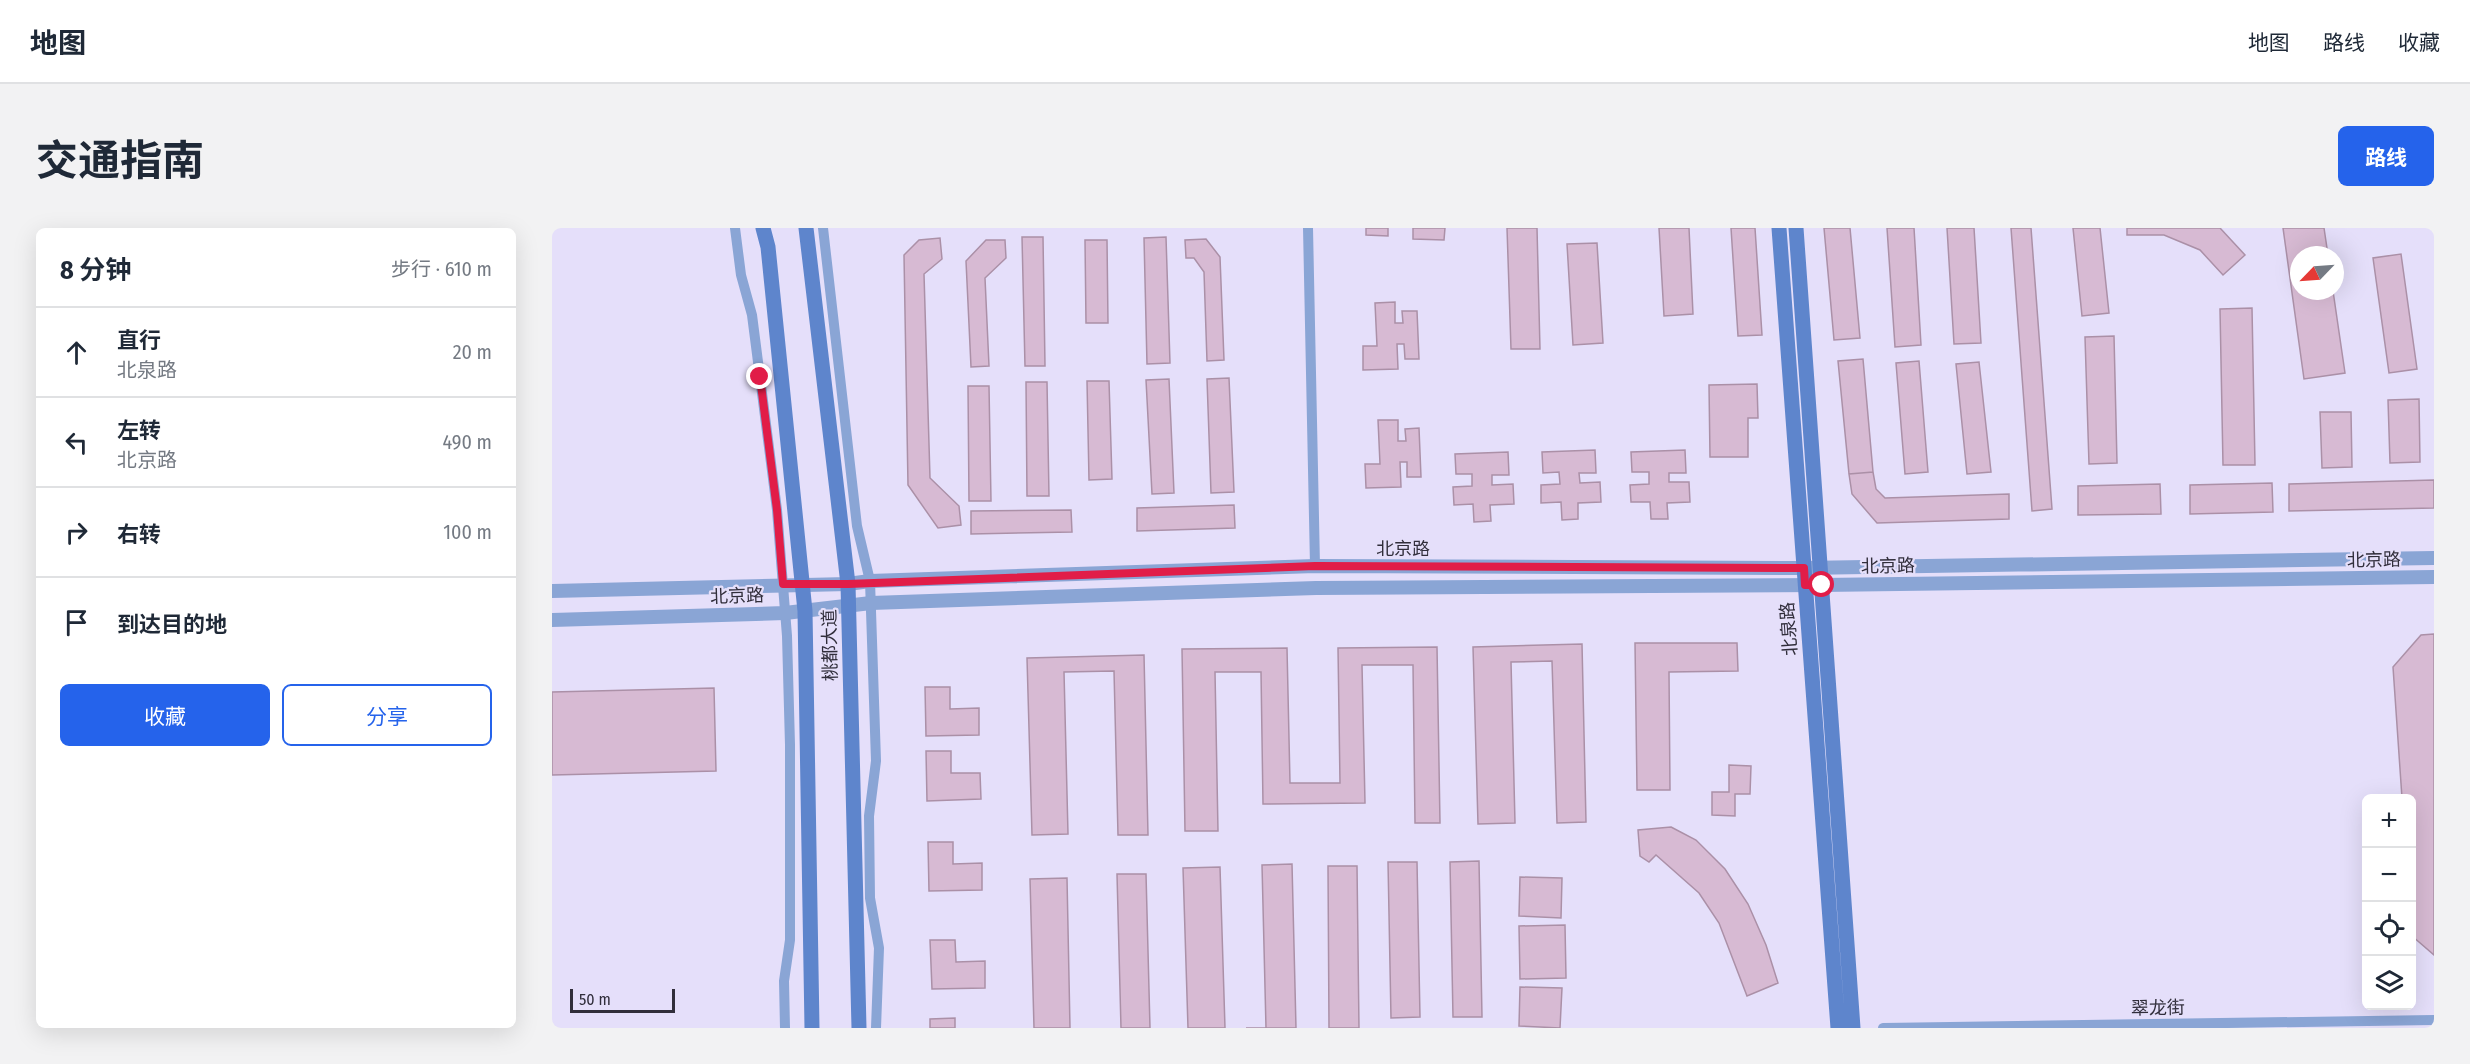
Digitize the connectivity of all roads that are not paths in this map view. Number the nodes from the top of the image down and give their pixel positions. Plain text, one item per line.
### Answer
1 (735, 228) edge
2 (764, 228) edge
3 (806, 228) edge
4 (823, 228) edge
5 (1308, 228) edge
6 (1779, 228) edge
7 (1796, 228) edge
8 (2434, 558) edge
9 (1315, 566) junction
10 (1804, 568) junction
11 (1821, 568) junction
12 (2434, 577) edge
13 (870, 581) junction
14 (803, 583) junction
15 (783, 584) junction
16 (848, 584) junction
17 (1805, 585) junction
18 (1822, 585) junction
19 (552, 591) edge
20 (871, 603) junction
21 (848, 607) junction
22 (805, 611) junction
23 (785, 612) junction
24 (552, 620) edge
25 (2434, 1020) edge
26 (785, 1028) edge
27 (812, 1028) edge
28 (859, 1028) edge
29 (876, 1028) edge
30 (1838, 1028) edge
31 (1853, 1028) edge
32 (1883, 1028) edge

1 - 15 street
2 - 14 main road, 桃都大道
3 - 16 main road, 桃都大道
4 - 13 street
5 - 9 street
6 - 10 main road, 北泉路
7 - 11 main road, 北泉路
8 - 11 street, 北京路
9 - 10 street, 北京路
9 - 13 street, 北京路
10 - 11 street, 北京路
10 - 17 main road, 北泉路
11 - 18 main road, 北泉路
12 - 18 street, 北京路
13 - 16 street, 北京路
13 - 20 street
14 - 15 street, 北京路
14 - 16 street, 北京路
14 - 22 main road, 桃都大道
15 - 19 street, 北京路
15 - 23 street
16 - 21 main road, 桃都大道
17 - 18 street, 北京路
17 - 20 street, 北京路
17 - 30 main road, 北泉路
18 - 31 main road, 北泉路
20 - 21 street, 北京路
20 - 29 street
21 - 22 street, 北京路
21 - 28 main road, 桃都大道
22 - 23 street, 北京路
22 - 27 main road, 桃都大道
23 - 24 street, 北京路
23 - 26 street
25 - 32 street, 翠龙街

